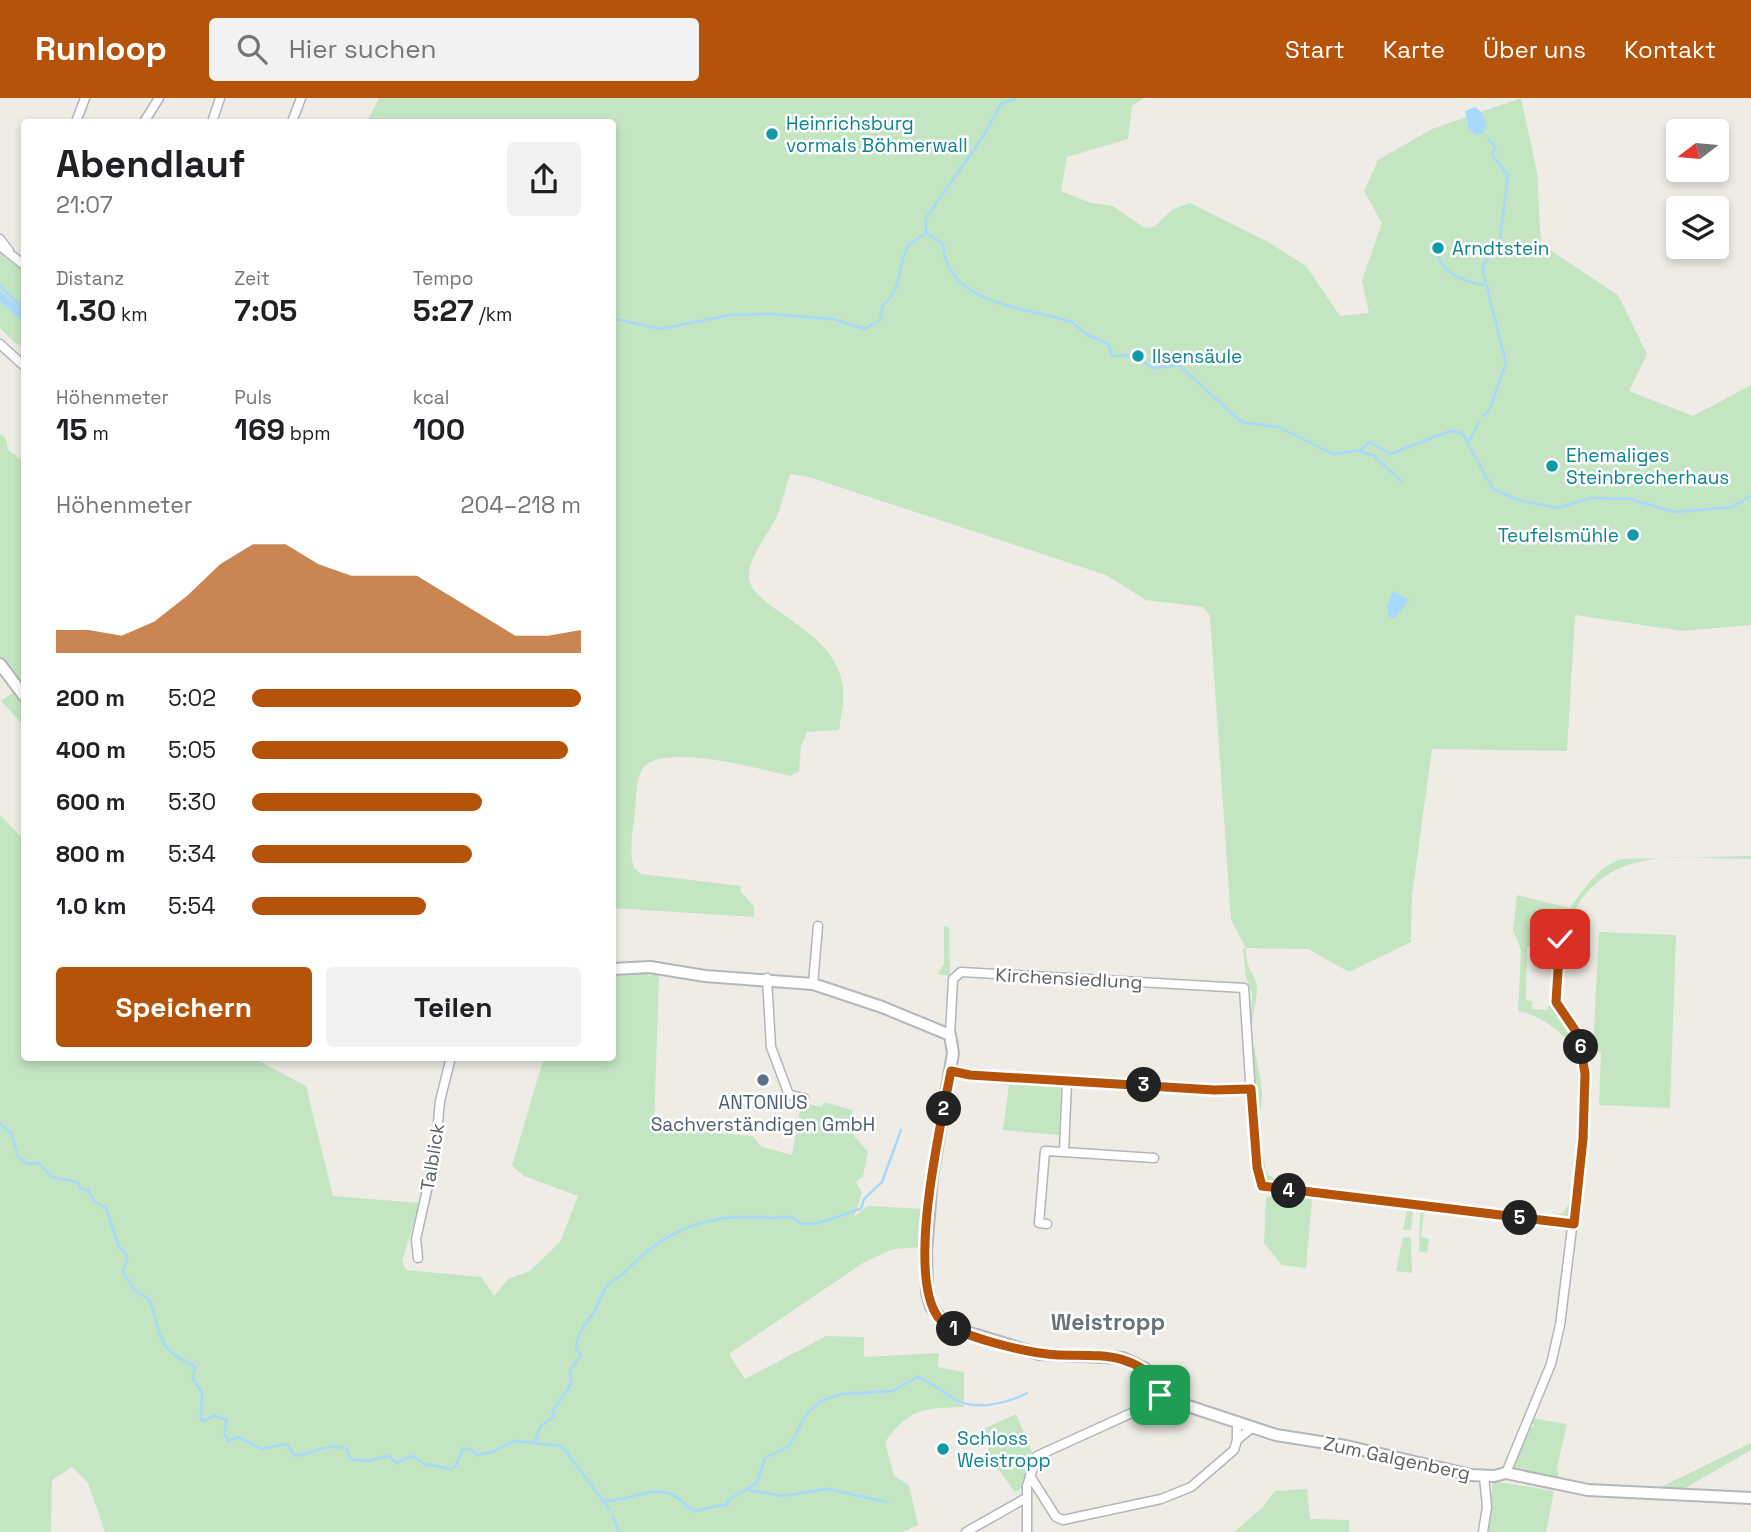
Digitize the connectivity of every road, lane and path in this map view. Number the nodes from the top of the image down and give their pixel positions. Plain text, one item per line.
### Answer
1 (85, 98) edge
2 (159, 98) edge
3 (220, 98) edge
4 (301, 98) edge
5 (77, 119) edge
6 (146, 119) edge
7 (213, 119) edge
8 (293, 119) edge
9 (0, 239) edge
10 (0, 246) edge
11 (12, 257) junction
12 (21, 263) edge
13 (0, 344) edge
14 (21, 363) edge
15 (0, 664) edge
16 (21, 692) edge
17 (818, 926) dead end
18 (1560, 939) dead end
19 (616, 969) edge
20 (767, 978) junction
21 (813, 984) junction
22 (950, 1035) junction
23 (451, 1061) edge
24 (951, 1071) junction
25 (1067, 1081) junction
26 (1251, 1089) junction
27 (804, 1098) dead end
28 (1063, 1152) junction
29 (1154, 1158) dead end
30 (1047, 1224) dead end
31 (1574, 1224) junction
32 (418, 1258) dead end
33 (1164, 1387) junction
34 (1237, 1421) junction
35 (1253, 1427) junction
36 (1237, 1440) junction
37 (1506, 1473) junction
38 (1030, 1476) junction
39 (1485, 1477) junction
40 (1026, 1498) junction
41 (1751, 1498) edge
42 (966, 1532) edge
43 (1027, 1532) edge
44 (1483, 1532) edge

1 - 5 street
2 - 6 street
3 - 7 street
4 - 8 street
9 - 11 street
10 - 11 street
11 - 12 street
13 - 14 street
15 - 16 street
17 - 21 street
18 - 31 street
19 - 20 street
20 - 21 street
20 - 27 street
21 - 22 street
22 - 24 street
22 - 26 street, Kirchensiedlung
23 - 32 street, Talblick
24 - 25 street
24 - 33 street
25 - 26 street
25 - 28 street
26 - 31 street
28 - 29 street
28 - 30 street
31 - 37 street
33 - 34 street, Zum Galgenberg
33 - 38 street
34 - 35 street, Zum Galgenberg
34 - 36 street
35 - 36 street
35 - 39 street, Zum Galgenberg
36 - 38 street
37 - 39 street, Zum Galgenberg
37 - 41 street, Zum Galgenberg
38 - 40 street
39 - 44 street
40 - 42 street
40 - 43 street

